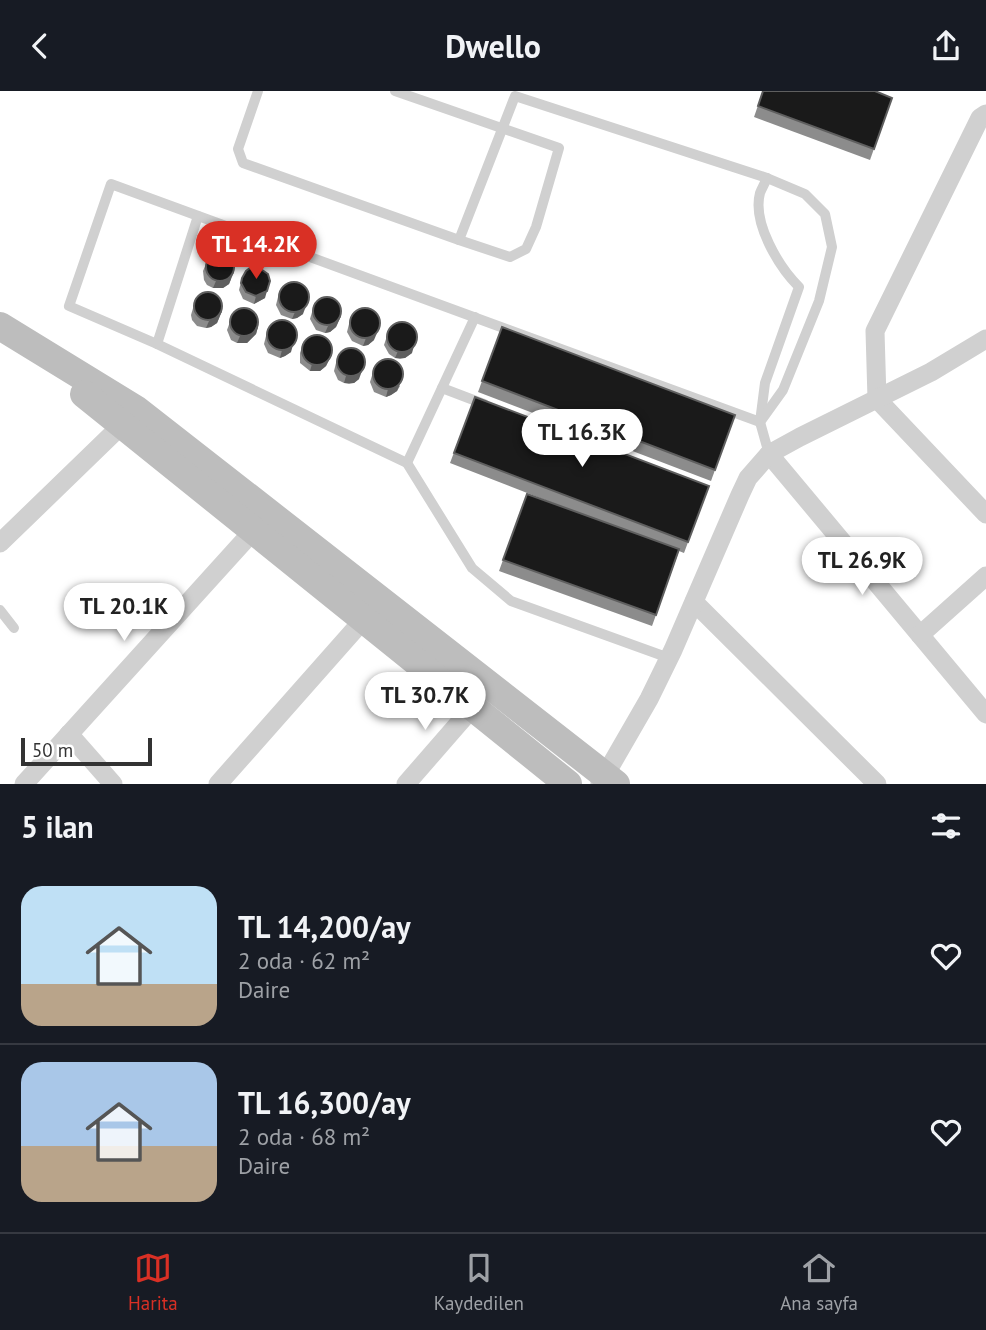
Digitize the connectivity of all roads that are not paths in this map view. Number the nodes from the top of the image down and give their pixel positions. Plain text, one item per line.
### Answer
1 (258, 91) edge
2 (396, 91) edge
3 (986, 114) edge
4 (503, 128) junction
5 (767, 178) junction
6 (198, 216) junction
7 (459, 240) junction
8 (475, 317) junction
9 (0, 326) edge
10 (986, 339) edge
11 (157, 344) junction
12 (442, 388) junction
13 (877, 399) junction
14 (492, 407) edge
15 (129, 417) junction
16 (760, 422) junction
17 (769, 454) junction
18 (407, 463) junction
19 (986, 514) edge
20 (254, 530) junction
21 (0, 543) edge
22 (986, 576) edge
23 (694, 602) junction
24 (0, 610) edge
25 (364, 619) junction
26 (14, 628) dead end
27 (920, 635) junction
28 (669, 658) junction
29 (473, 707) junction
30 (986, 713) edge
31 (69, 734) junction
32 (607, 781) edge
33 (24, 784) edge
34 (113, 784) edge
35 (218, 784) edge
36 (406, 784) edge
37 (568, 784) edge
38 (877, 784) edge

1 - 7 lane
2 - 4 lane
3 - 13 street
4 - 5 lane
4 - 7 lane
4 - 7 lane
5 - 16 lane
5 - 16 lane
6 - 8 lane
6 - 11 lane
6 - 11 lane
8 - 12 lane
8 - 16 lane
9 - 15 main road
10 - 13 street
11 - 18 lane
12 - 14 lane
12 - 18 lane
13 - 17 street
13 - 19 street
15 - 20 main road
15 - 21 street
15 - 32 main road
16 - 17 lane
17 - 23 street
17 - 27 street
18 - 28 lane
20 - 25 main road
20 - 31 street
22 - 27 street
23 - 28 street
23 - 38 street
24 - 26 lane
25 - 29 main road
25 - 35 street
27 - 30 street
28 - 32 street
29 - 36 street
29 - 37 main road
31 - 33 street
31 - 34 street

